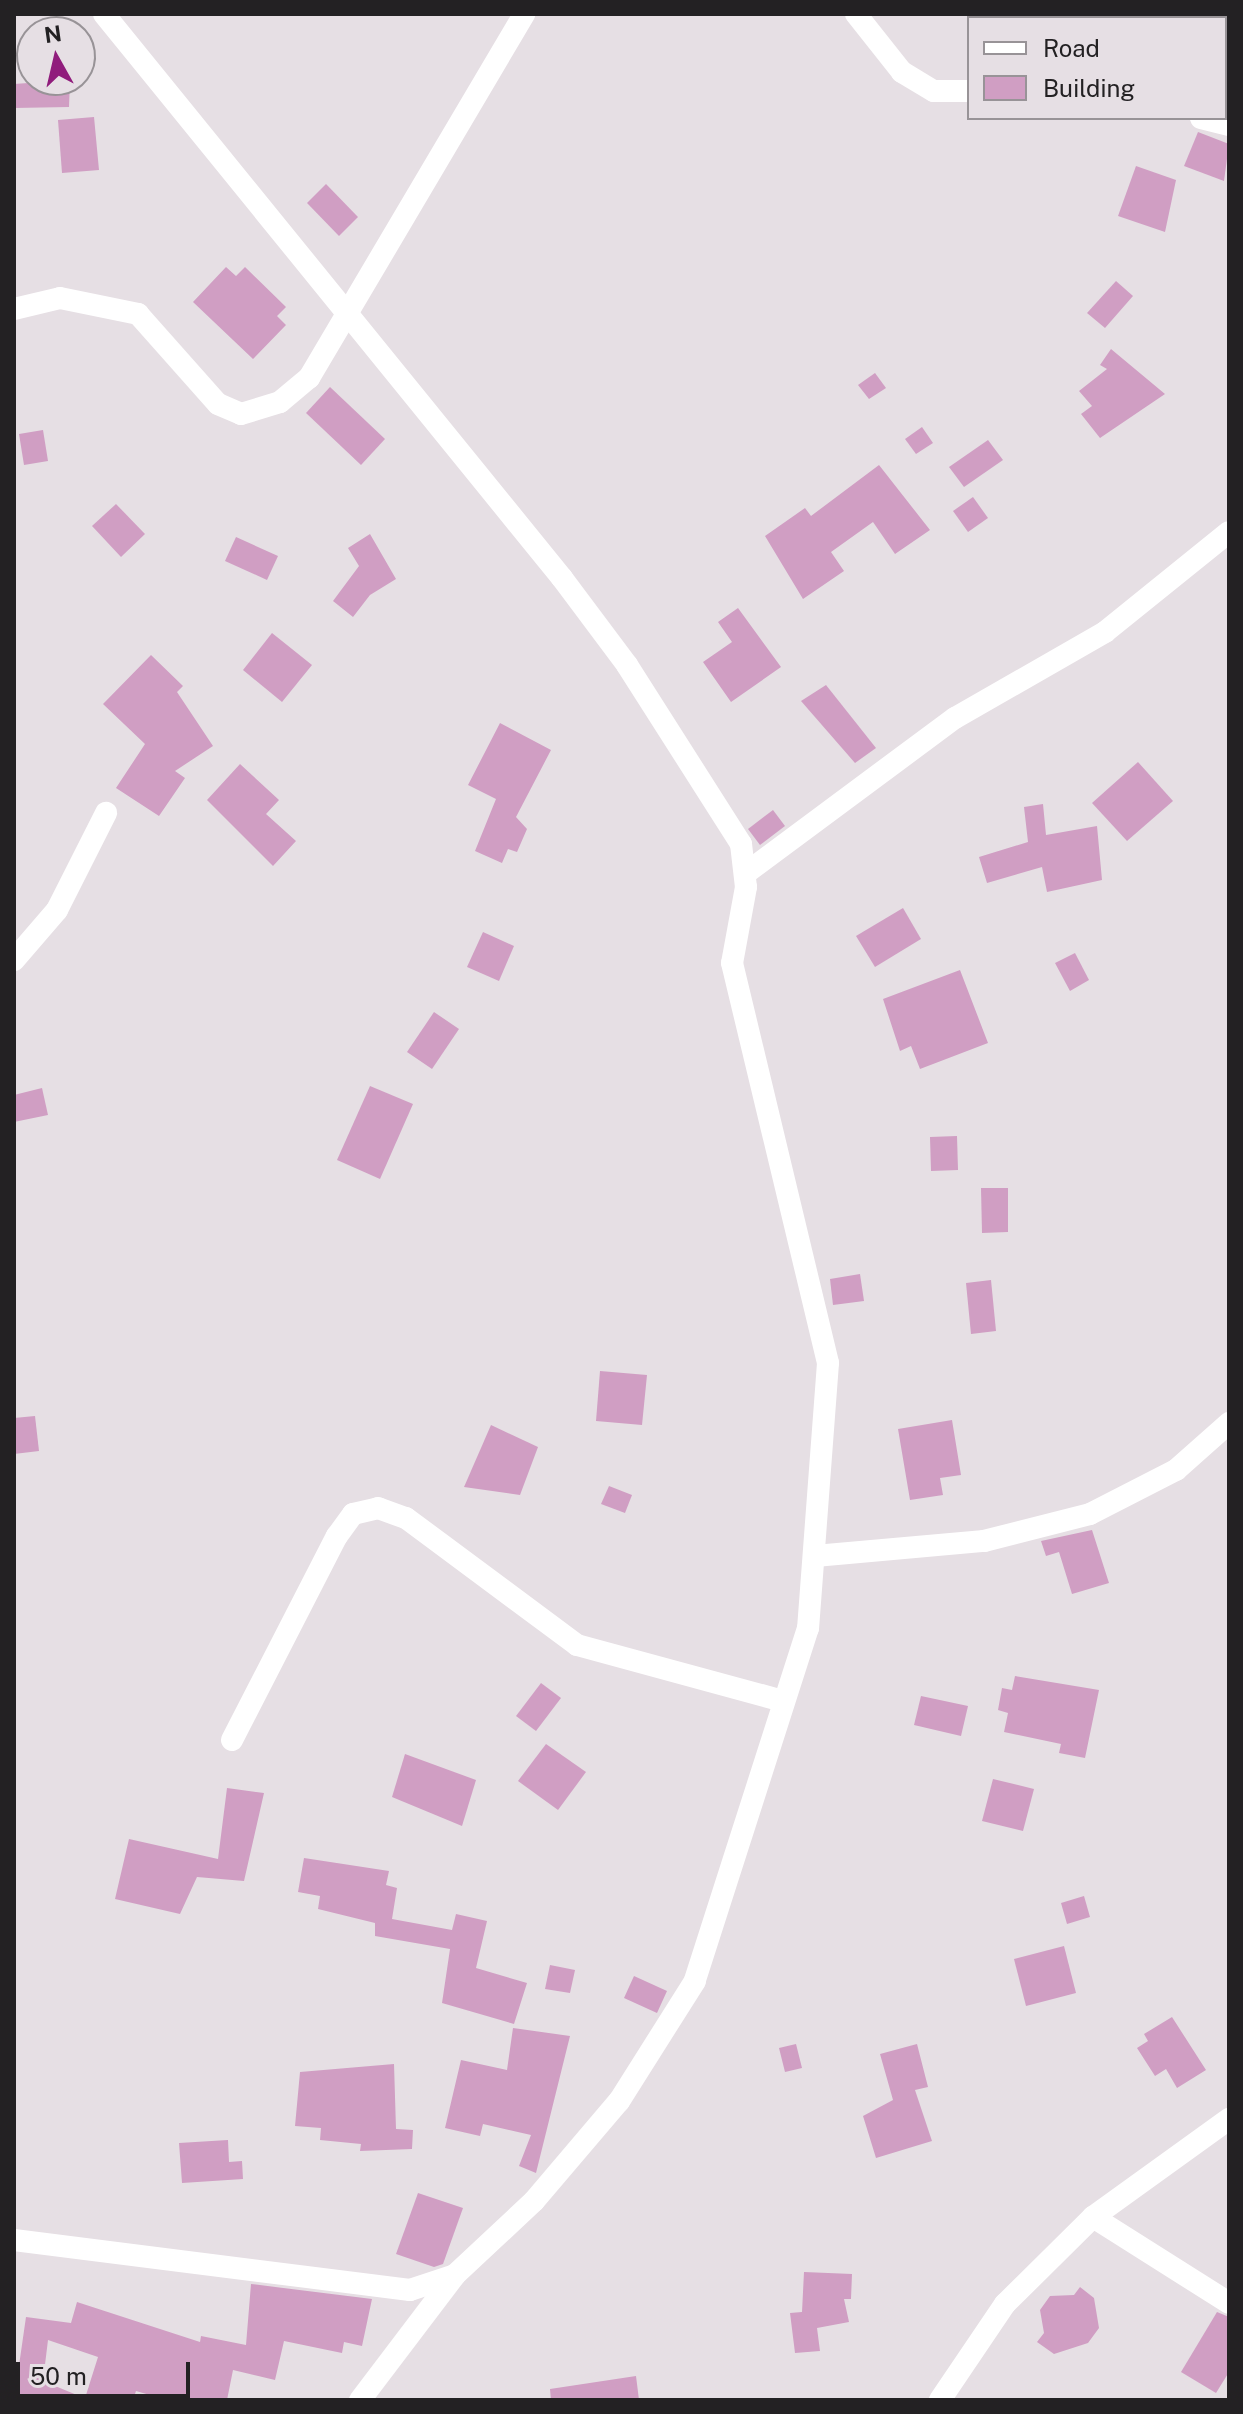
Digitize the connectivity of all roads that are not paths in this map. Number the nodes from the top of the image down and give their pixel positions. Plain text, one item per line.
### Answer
1 (104, 14) edge
2 (524, 14) edge
3 (856, 14) edge
4 (967, 91) edge
5 (1209, 120) edge
6 (1229, 125) edge
7 (14, 309) edge
8 (350, 313) junction
9 (1229, 532) edge
10 (106, 813) dead end
11 (746, 873) junction
12 (14, 960) edge
13 (1229, 1423) edge
14 (815, 1556) junction
15 (779, 1700) junction
16 (232, 1740) dead end
17 (1229, 2119) edge
18 (1093, 2217) junction
19 (14, 2240) edge
20 (455, 2275) junction
21 (1229, 2303) edge
22 (360, 2400) edge
23 (940, 2400) edge

1 - 8 street
2 - 8 street
3 - 4 street
5 - 6 street
7 - 8 street
8 - 11 street
9 - 11 street
10 - 12 street
11 - 14 street
13 - 14 street
14 - 15 street
15 - 16 street
15 - 20 street
17 - 18 street
18 - 21 street
18 - 23 street
19 - 20 street
20 - 22 street

